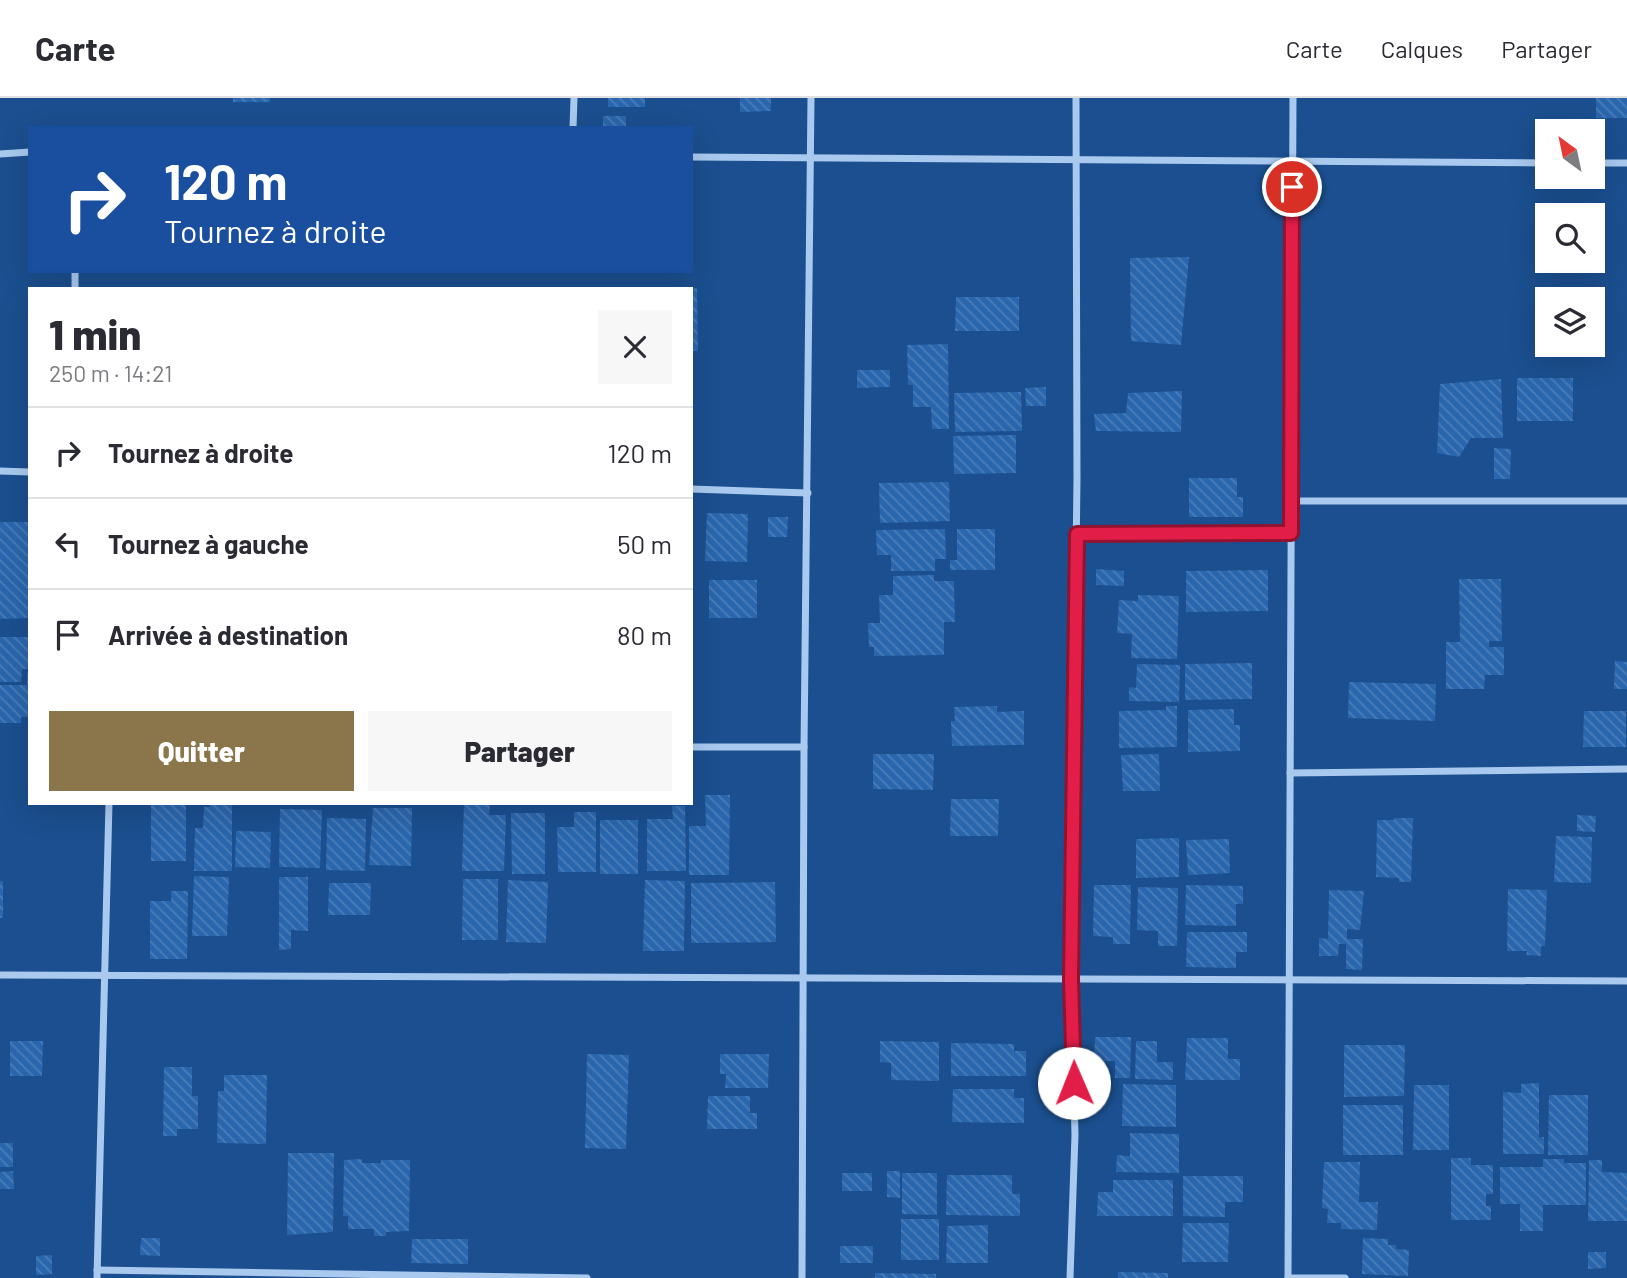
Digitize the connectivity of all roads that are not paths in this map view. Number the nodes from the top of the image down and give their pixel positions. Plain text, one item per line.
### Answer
1 (574, 98) edge
2 (811, 98) edge
3 (1076, 98) edge
4 (1293, 98) edge
5 (573, 126) edge
6 (28, 152) edge
7 (0, 154) edge
8 (693, 157) edge
9 (811, 157) junction
10 (1076, 160) junction
11 (1292, 161) junction
12 (1535, 163) edge
13 (1605, 163) edge
14 (1627, 163) edge
15 (0, 471) edge
16 (28, 472) edge
17 (693, 489) edge
18 (808, 493) junction
19 (1291, 501) junction
20 (1627, 501) edge
21 (1291, 533) junction
22 (1077, 534) junction
23 (693, 747) edge
24 (804, 747) junction
25 (1627, 769) edge
26 (1290, 773) junction
27 (109, 805) edge
28 (0, 975) edge
29 (106, 975) junction
30 (804, 978) junction
31 (1071, 979) junction
32 (1289, 980) junction
33 (1627, 981) edge
34 (97, 1274) edge
35 (587, 1278) edge
36 (803, 1278) edge
37 (1070, 1278) edge
38 (1288, 1278) edge
39 (1345, 1278) edge

1 - 5 street
2 - 9 street
3 - 10 street
4 - 11 street
6 - 7 street
8 - 9 street
9 - 10 street
9 - 18 street
10 - 11 street
10 - 22 street
11 - 12 street
11 - 19 street
13 - 14 street
15 - 16 street
17 - 18 street
18 - 24 street
19 - 20 street
19 - 21 street
21 - 22 street
21 - 26 street
22 - 31 street
23 - 24 street
24 - 30 street
25 - 26 street
26 - 32 street
27 - 29 street
28 - 29 street
29 - 30 street
29 - 34 street
30 - 31 street
30 - 36 street
31 - 32 street
31 - 37 street
32 - 33 street
32 - 38 street
34 - 35 street
38 - 39 street

